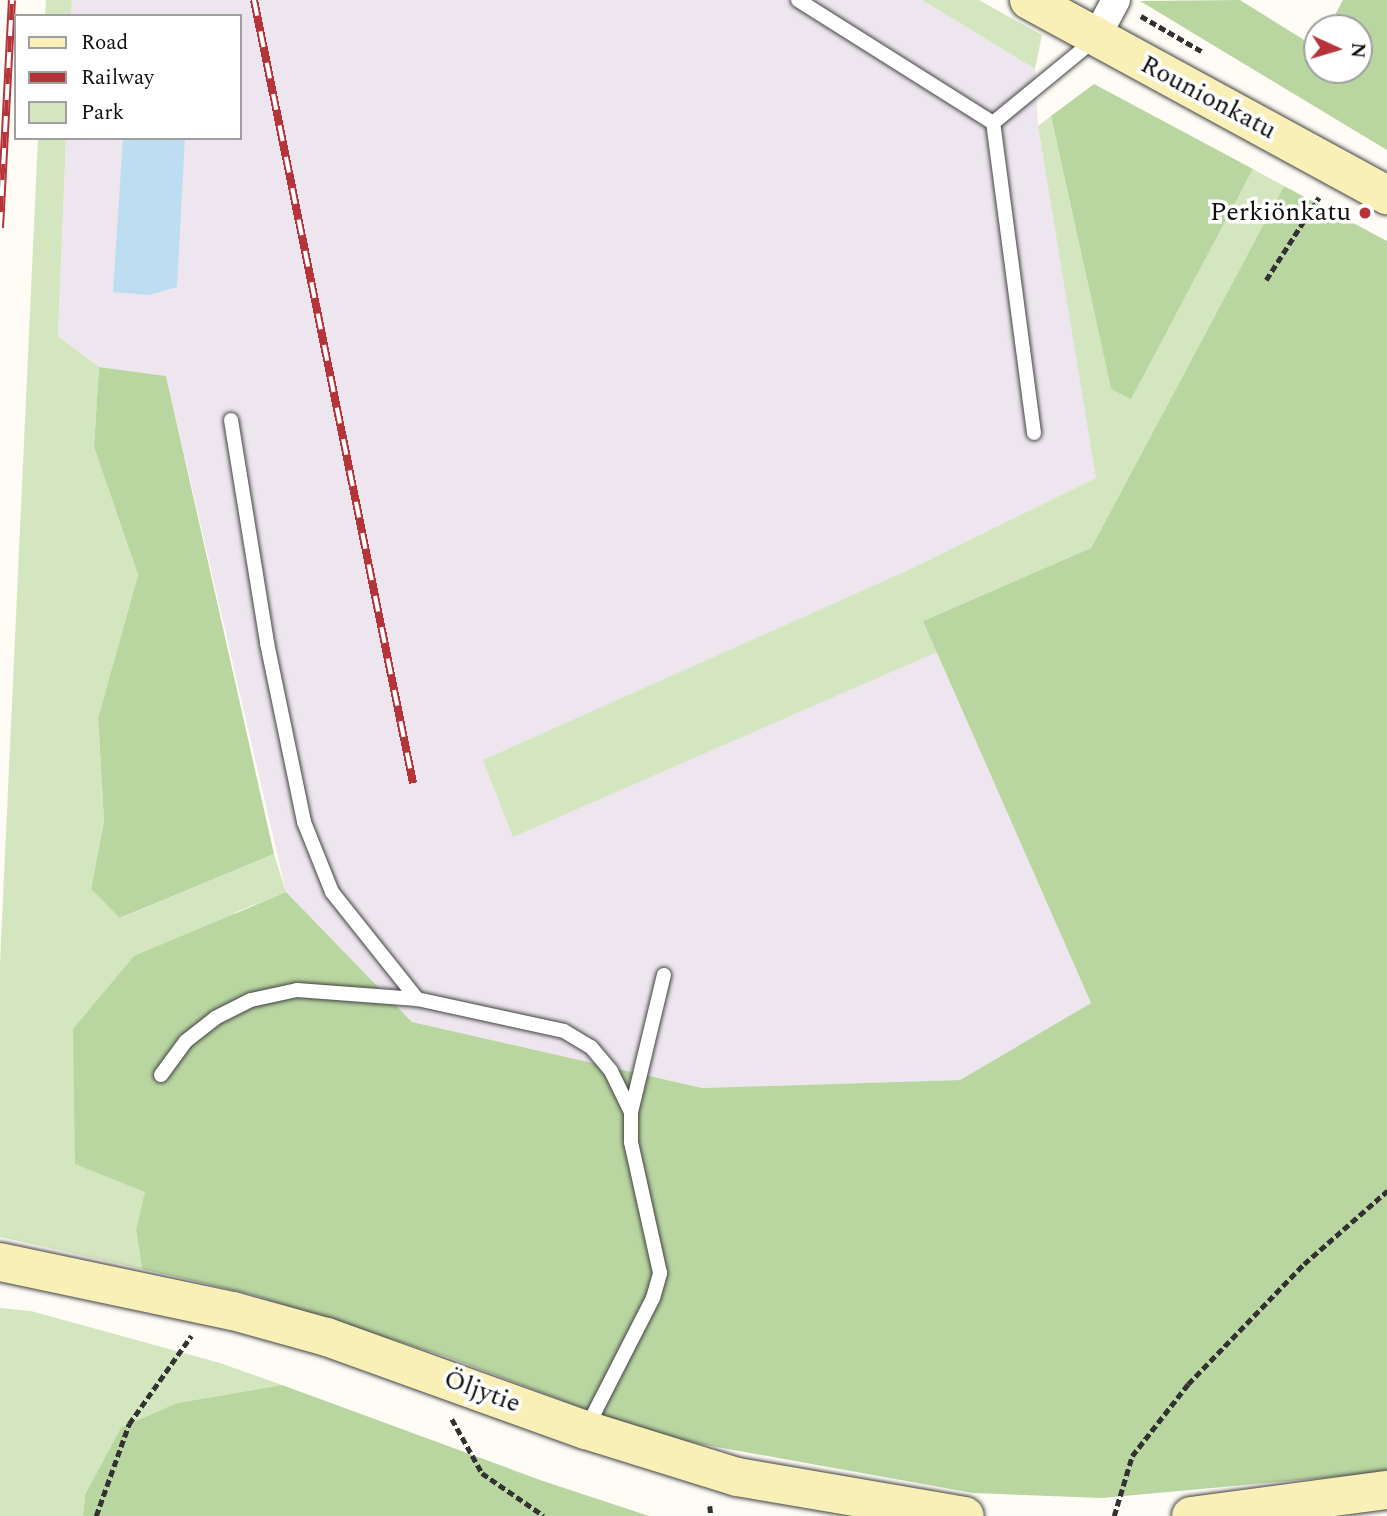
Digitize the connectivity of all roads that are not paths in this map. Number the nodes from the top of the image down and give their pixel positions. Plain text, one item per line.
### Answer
1 (798, 0) edge
2 (1029, 0) edge
3 (1116, 0) edge
4 (1095, 38) junction
5 (993, 123) junction
6 (1387, 195) edge
7 (230, 420) dead end
8 (1034, 433) dead end
9 (664, 975) dead end
10 (417, 999) junction
11 (161, 1074) dead end
12 (631, 1112) junction
13 (0, 1262) edge
14 (586, 1430) junction
15 (1387, 1490) edge
16 (965, 1516) edge
17 (1191, 1516) edge

1 - 5 lane
2 - 4 main road, Rounionkatu
3 - 4 street
4 - 5 lane
4 - 6 main road, Rounionkatu
5 - 8 lane
7 - 10 lane
9 - 12 lane
10 - 11 lane
10 - 12 lane
12 - 14 lane
13 - 14 main road, Öljytie
14 - 16 main road, Öljytie
15 - 17 main road

